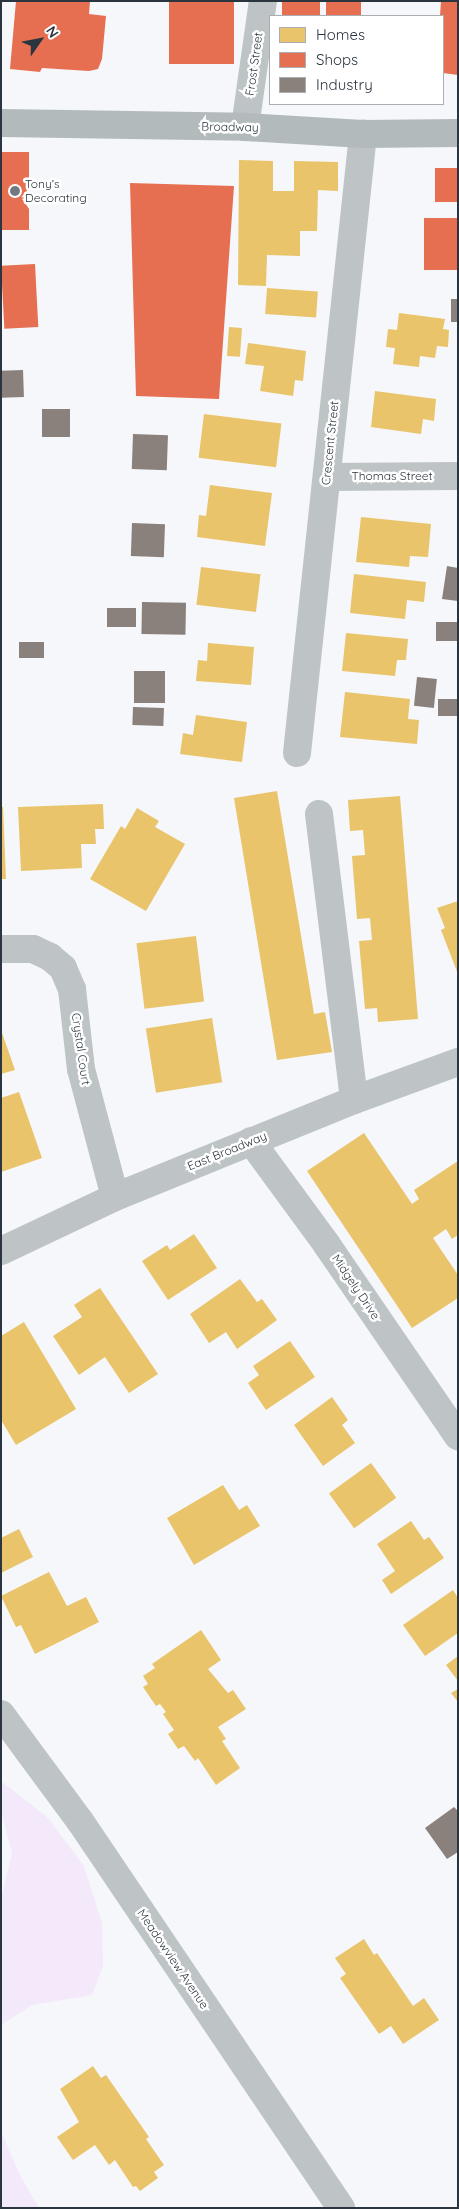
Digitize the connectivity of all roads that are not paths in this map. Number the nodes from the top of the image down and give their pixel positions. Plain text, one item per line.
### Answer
1 (262, 1) edge
2 (1, 123) edge
3 (245, 127) junction
4 (458, 133) edge
5 (363, 134) junction
6 (327, 476) junction
7 (458, 476) edge
8 (297, 752) dead end
9 (319, 814) dead end
10 (1, 949) edge
11 (458, 1062) edge
12 (354, 1100) junction
13 (251, 1141) junction
14 (115, 1197) junction
15 (1, 1251) edge
16 (458, 1436) edge
17 (1, 1714) edge
18 (342, 2208) edge

1 - 3 street, Frost Street
2 - 3 main road, Broadway
3 - 5 main road, Broadway
4 - 5 main road, Broadway
5 - 6 street, Crescent Street
6 - 7 street, Thomas Street
6 - 8 street, Crescent Street
9 - 12 street
10 - 14 street, Crystal Court
11 - 12 street, East Broadway
12 - 13 street, East Broadway
13 - 14 street, East Broadway
13 - 16 street, Midgely Drive
14 - 15 street, East Broadway
17 - 18 street, Meadowview Avenue

